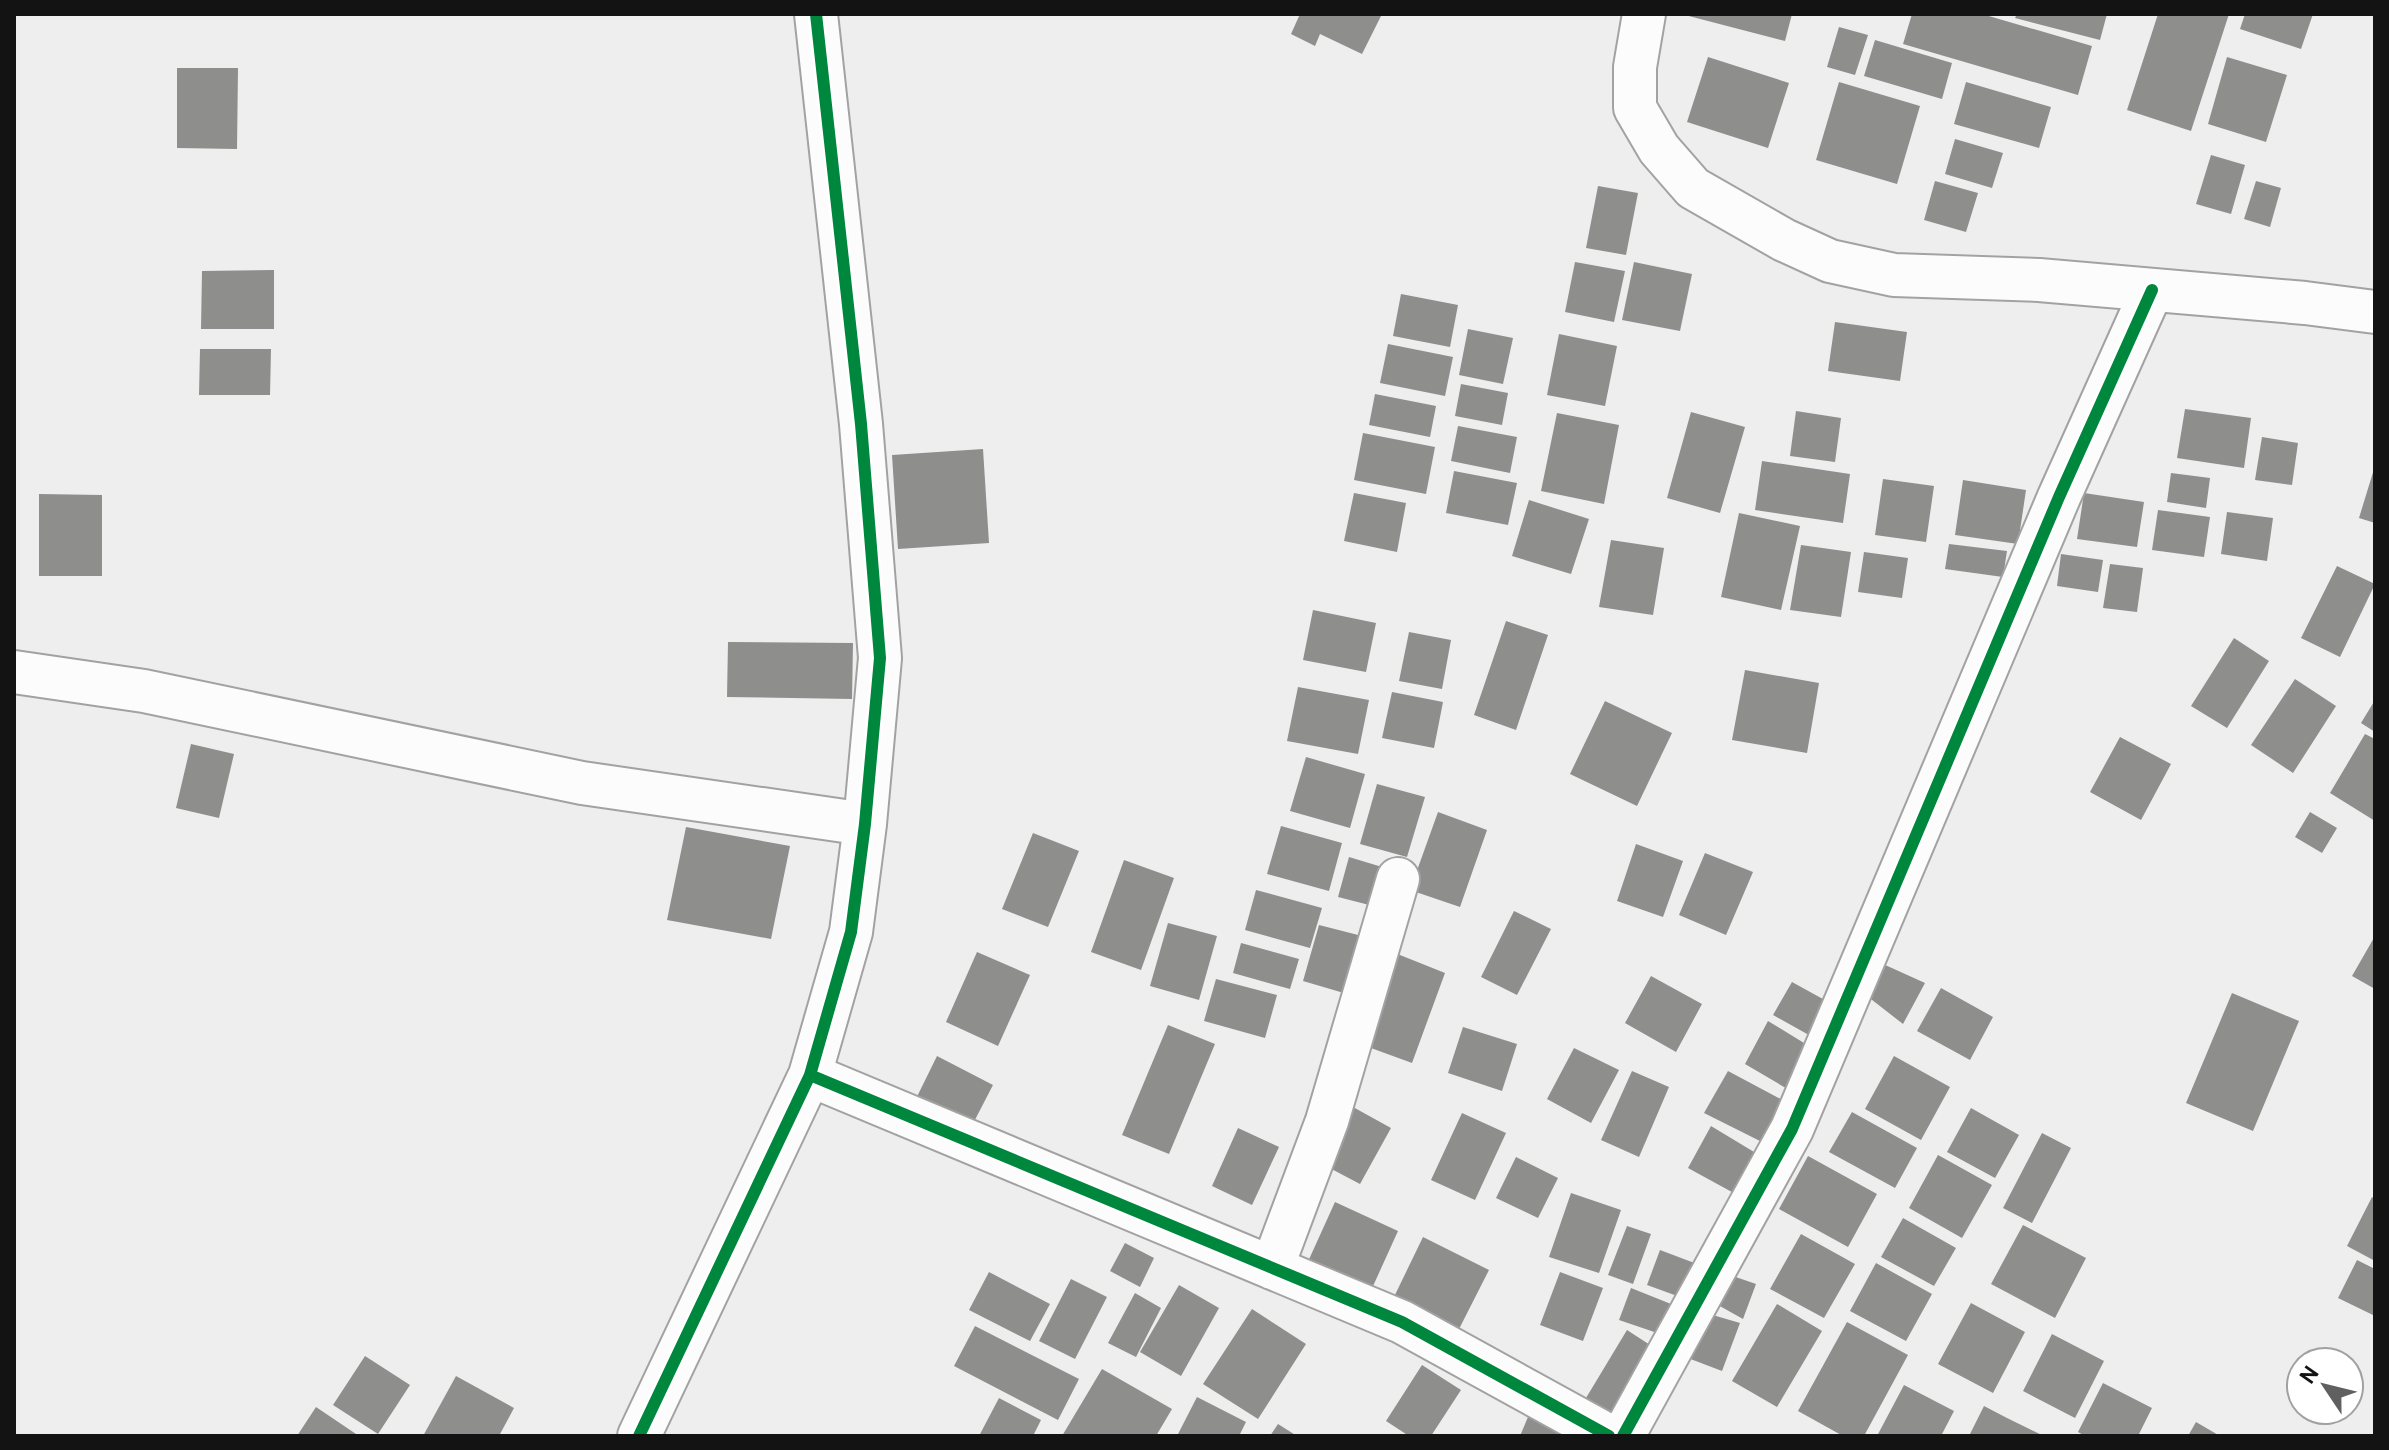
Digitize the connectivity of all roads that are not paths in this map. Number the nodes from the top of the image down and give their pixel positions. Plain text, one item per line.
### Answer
1 (816, 14) edge
2 (1644, 14) edge
3 (2152, 290) junction
4 (2375, 312) edge
5 (14, 672) edge
6 (865, 824) junction
7 (1398, 879) dead end
8 (810, 1075) junction
9 (1272, 1268) junction
10 (639, 1436) edge
11 (1609, 1436) edge
12 (1623, 1436) edge

1 - 6 street
2 - 3 street
3 - 4 street
3 - 12 street
5 - 6 street
6 - 8 street
7 - 9 street
8 - 9 street
8 - 10 street
9 - 11 street

